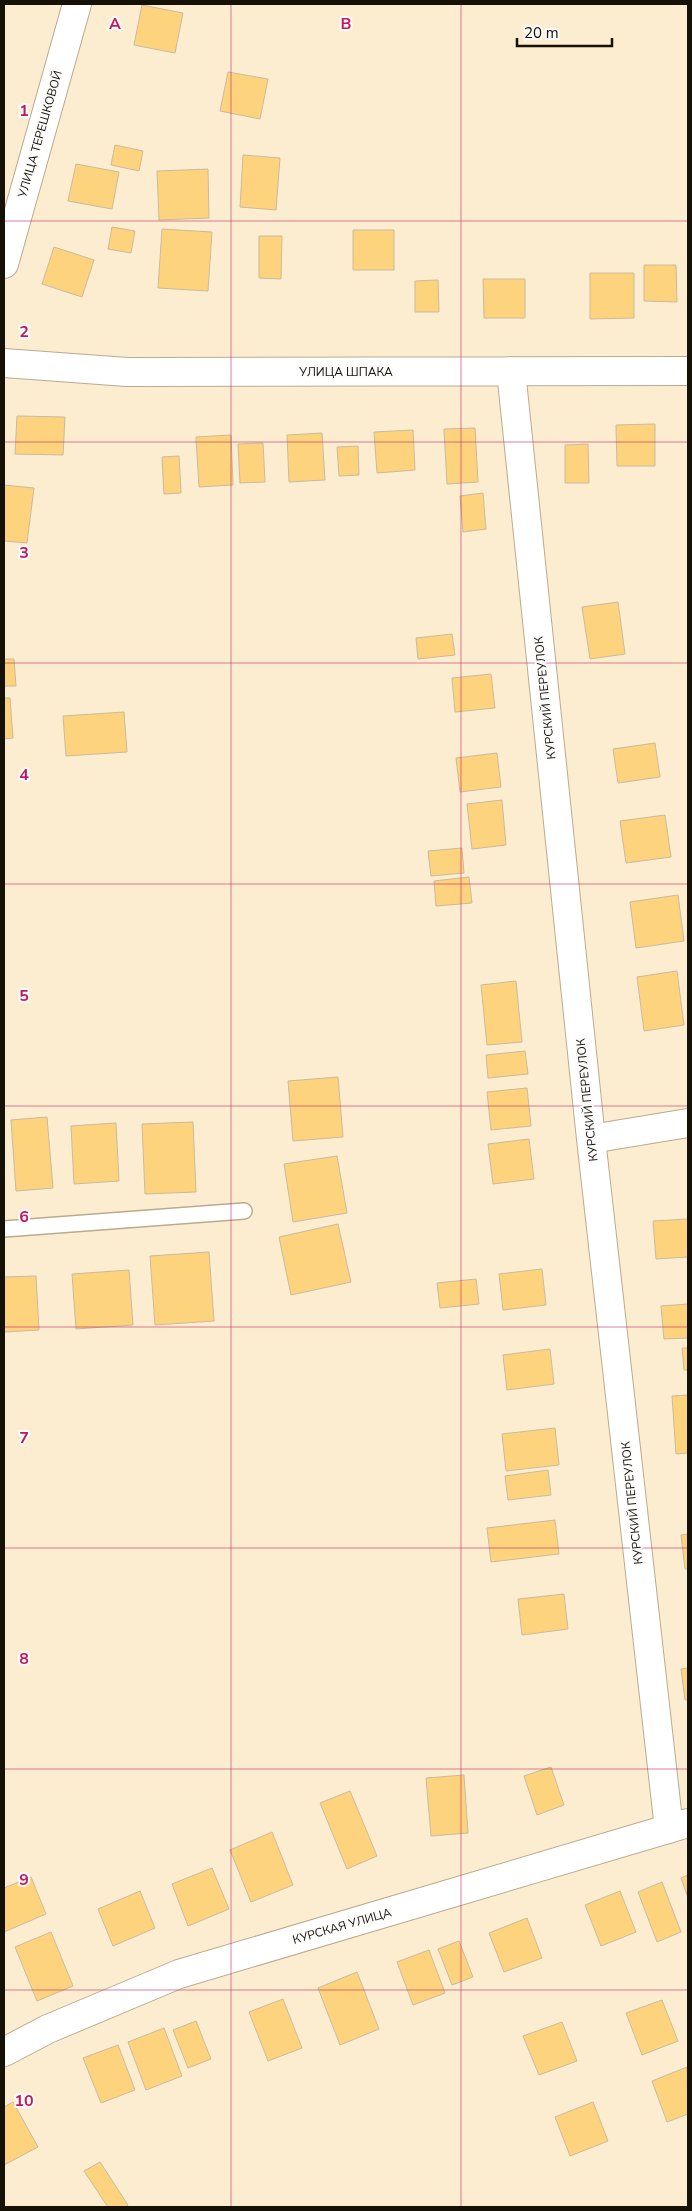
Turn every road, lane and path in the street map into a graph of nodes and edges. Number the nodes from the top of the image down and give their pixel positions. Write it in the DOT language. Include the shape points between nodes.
graph roads {
  1 [pos="77,4"];
  2 [pos="4,264"];
  3 [pos="4,363"];
  4 [pos="511,371"];
  5 [pos="688,371"];
  6 [pos="688,1123"];
  7 [pos="591,1139"];
  8 [pos="244,1211"];
  9 [pos="4,1228"];
  10 [pos="679,1826"];
  11 [pos="4,2052"];
  1 -- 2 [label="street, УЛИЦА ТЕРЕШКОВОЙ"];
  3 -- 4 [label="street, УЛИЦА ШПАКА" via="127,372"];
  4 -- 5 [label="street, УЛИЦА ШПАКА"];
  4 -- 7 [label="street, КУРСКИЙ ПЕРЕУЛОК"];
  6 -- 7 [label="street"];
  7 -- 10 [label="street, КУРСКИЙ ПЕРЕУЛОК"];
  8 -- 9 [label="lane"];
  10 -- 11 [label="street, КУРСКАЯ УЛИЦА" via="180,1974 48,2029"];
}
